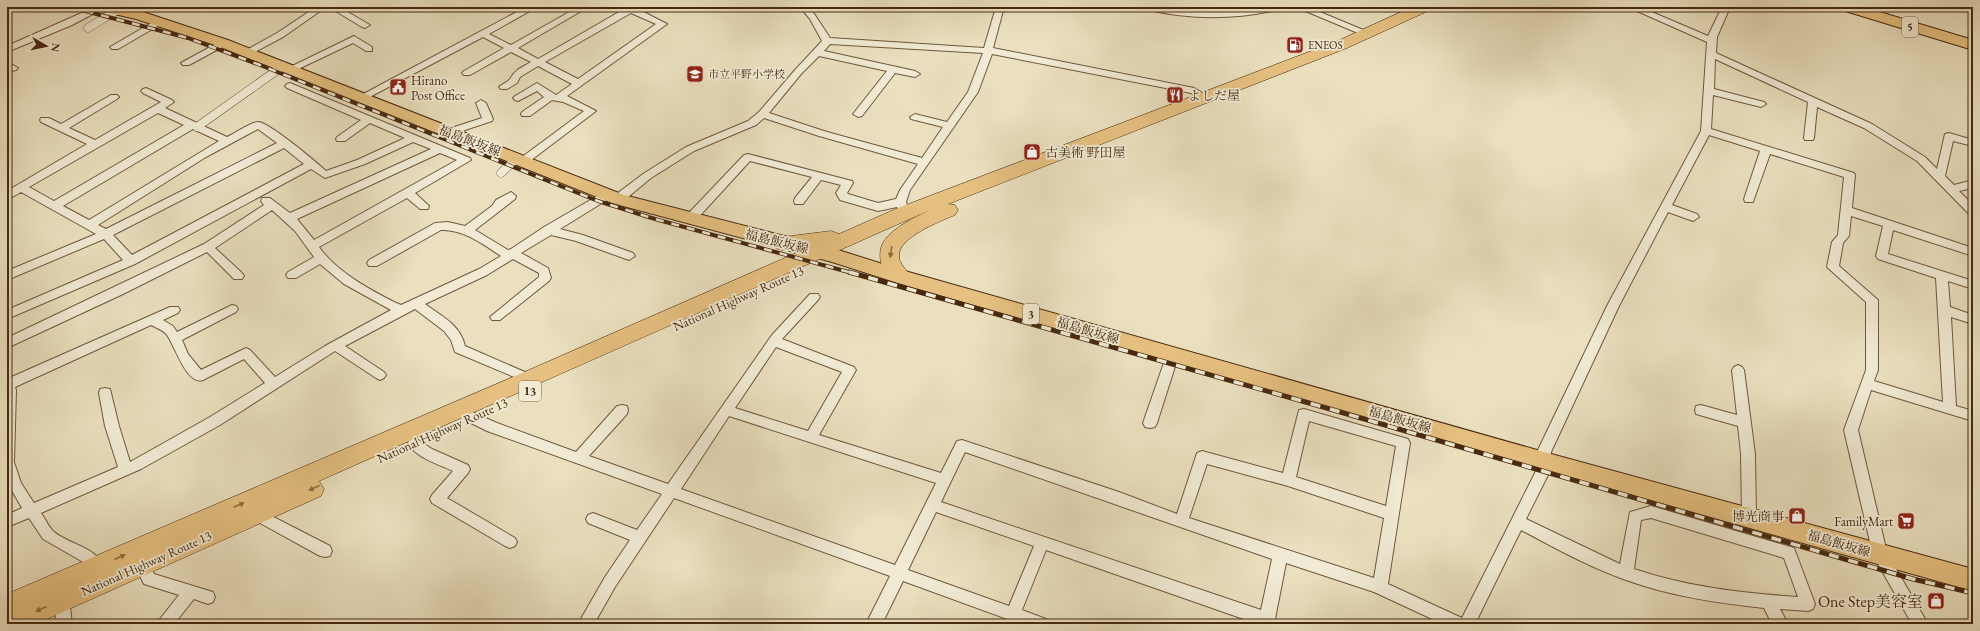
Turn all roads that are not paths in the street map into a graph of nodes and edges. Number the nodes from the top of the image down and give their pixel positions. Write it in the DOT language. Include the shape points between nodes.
graph roads {
  1 [pos="322,7"];
  2 [pos="333,7"];
  3 [pos="512,7"];
  4 [pos="533,7"];
  5 [pos="584,7"];
  6 [pos="804,7"];
  7 [pos="1000,7"];
  8 [pos="1148,7"];
  9 [pos="1278,7"];
  10 [pos="1300,7"];
  11 [pos="1425,7"];
  12 [pos="1632,7"];
  13 [pos="1726,7"];
  14 [pos="1847,7"];
  15 [pos="106,8"];
  16 [pos="629,8"];
  17 [pos="1402,11"];
  18 [pos="523,13"];
  19 [pos="160,21"];
  20 [pos="365,25"];
  21 [pos="88,28"];
  22 [pos="483,34"];
  23 [pos="1368,34"];
  24 [pos="28,35"];
  25 [pos="827,41"];
  26 [pos="1712,41"];
  27 [pos="223,42"];
  28 [pos="7,44"];
  29 [pos="1973,46"];
  30 [pos="115,48"];
  31 [pos="511,48"];
  32 [pos="7,49"];
  33 [pos="369,49"];
  34 [pos="989,50"];
  35 [pos="248,52"];
  36 [pos="818,53"];
  37 [pos="1711,54"];
  38 [pos="539,62"];
  39 [pos="186,63"];
  40 [pos="892,70"];
  41 [pos="467,73"];
  42 [pos="287,74"];
  43 [pos="915,74"];
  44 [pos="578,83"];
  45 [pos="504,87"];
  46 [pos="146,91"];
  47 [pos="1708,91"];
  48 [pos="114,97"];
  49 [pos="1204,97"];
  50 [pos="362,98"];
  51 [pos="518,98"];
  52 [pos="554,98"];
  53 [pos="1814,102"];
  54 [pos="481,103"];
  55 [pos="1761,104"];
  56 [pos="158,109"];
  57 [pos="526,114"];
  58 [pos="763,114"];
  59 [pos="858,114"];
  60 [pos="915,117"];
  61 [pos="369,119"];
  62 [pos="44,120"];
  63 [pos="195,126"];
  64 [pos="950,126"];
  65 [pos="61,128"];
  66 [pos="1706,131"];
  67 [pos="449,132"];
  68 [pos="413,138"];
  69 [pos="1809,138"];
  70 [pos="341,139"];
  71 [pos="227,141"];
  72 [pos="285,143"];
  73 [pos="1973,143"];
  74 [pos="95,144"];
  75 [pos="440,149"];
  76 [pos="1766,149"];
  77 [pos="1052,158"];
  78 [pos="520,160"];
  79 [pos="924,162"];
  80 [pos="312,164"];
  81 [pos="501,173"];
  82 [pos="819,175"];
  83 [pos="1939,177"];
  84 [pos="1970,186"];
  85 [pos="22,188"];
  86 [pos="991,188"];
  87 [pos="1952,190"];
  88 [pos="408,193"];
  89 [pos="257,194"];
  90 [pos="7,196"];
  91 [pos="511,196"];
  92 [pos="612,197"];
  93 [pos="1749,199"];
  94 [pos="799,201"];
  95 [pos="272,205"];
  96 [pos="54,206"];
  97 [pos="424,206"];
  98 [pos="1665,207"];
  99 [pos="903,208"];
  100 [pos="1846,210"];
  101 [pos="1973,211"];
  102 [pos="1693,217"];
  103 [pos="289,218"];
  104 [pos="690,219"];
  105 [pos="89,224"];
  106 [pos="1889,224"];
  107 [pos="548,230"];
  108 [pos="465,231"];
  109 [pos="860,233"];
  110 [pos="106,234"];
  111 [pos="782,244"];
  112 [pos="208,246"];
  113 [pos="312,246"];
  114 [pos="1973,252"];
  115 [pos="510,254"];
  116 [pos="826,254"];
  117 [pos="629,256"];
  118 [pos="321,258"];
  119 [pos="130,261"];
  120 [pos="373,263"];
  121 [pos="292,275"];
  122 [pos="1942,275"];
  123 [pos="7,276"];
  124 [pos="238,276"];
  125 [pos="901,277"];
  126 [pos="1973,286"];
  127 [pos="814,297"];
  128 [pos="416,303"];
  129 [pos="232,309"];
  130 [pos="174,310"];
  131 [pos="401,310"];
  132 [pos="1944,310"];
  133 [pos="7,315"];
  134 [pos="496,317"];
  135 [pos="151,320"];
  136 [pos="1973,320"];
  137 [pos="176,338"];
  138 [pos="774,341"];
  139 [pos="7,343"];
  140 [pos="336,346"];
  141 [pos="1172,354"];
  142 [pos="1738,370"];
  143 [pos="380,375"];
  144 [pos="530,379"];
  145 [pos="273,383"];
  146 [pos="1868,384"];
  147 [pos="7,386"];
  148 [pos="105,393"];
  149 [pos="1950,409"];
  150 [pos="622,410"];
  151 [pos="726,410"];
  152 [pos="1701,410"];
  153 [pos="472,417"];
  154 [pos="1972,418"];
  155 [pos="1743,422"];
  156 [pos="1150,423"];
  157 [pos="8,428"];
  158 [pos="811,437"];
  159 [pos="415,443"];
  160 [pos="579,458"];
  161 [pos="1544,461"];
  162 [pos="126,470"];
  163 [pos="944,480"];
  164 [pos="1288,480"];
  165 [pos="672,492"];
  166 [pos="932,506"];
  167 [pos="31,511"];
  168 [pos="256,514"];
  169 [pos="1391,514"];
  170 [pos="1749,518"];
  171 [pos="593,519"];
  172 [pos="7,521"];
  173 [pos="1181,522"];
  174 [pos="1518,522"];
  175 [pos="640,537"];
  176 [pos="510,542"];
  177 [pos="1042,543"];
  178 [pos="325,551"];
  179 [pos="1280,555"];
  180 [pos="1880,555"];
  181 [pos="141,565"];
  182 [pos="1626,572"];
  183 [pos="898,573"];
  184 [pos="99,574"];
  185 [pos="1973,580"];
  186 [pos="1380,587"];
  187 [pos="191,592"];
  188 [pos="208,597"];
  189 [pos="62,600"];
  190 [pos="1768,602"];
  191 [pos="7,606"];
  192 [pos="1013,614"];
  193 [pos="1266,621"];
  194 [pos="7,624"];
  195 [pos="64,624"];
  196 [pos="164,624"];
  197 [pos="586,624"];
  198 [pos="874,624"];
  199 [pos="1041,624"];
  200 [pos="1459,624"];
  201 [pos="1467,624"];
  202 [pos="1780,624"];
  203 [pos="1920,624"];
  1 -- 35 [label="street" via="280,35"];
  2 -- 20 [label="street"];
  3 -- 18 [label="street"];
  4 -- 18 [label="street"];
  5 -- 31 [label="street"];
  6 -- 25 [label="street" via="811,13"];
  7 -- 34 [label="street"];
  8 -- 9 [label="street" via="1187,14 1217,15 1243,14"];
  10 -- 23 [label="street"];
  11 -- 17 [label="highway, National Highway Route 13 / 13"];
  12 -- 26 [label="street"];
  13 -- 26 [label="street"];
  14 -- 29 [label="main road, 5"];
  15 -- 19 [label="main road, 福島飯坂線 / 3"];
  15 -- 21 [label="street"];
  15 -- 32 [label="street"];
  16 -- 38 [label="street"];
  16 -- 44 [label="street" via="662,24"];
  17 -- 23 [label="highway, National Highway Route 13 / 13"];
  18 -- 22 [label="street"];
  19 -- 27 [label="main road, 福島飯坂線 / 3"];
  19 -- 30 [label="street"];
  22 -- 31 [label="street"];
  22 -- 50 [label="street"];
  23 -- 49 [label="highway, National Highway Route 13 / 13"];
  24 -- 28 [label="street"];
  25 -- 34 [label="street"];
  25 -- 36 [label="street"];
  26 -- 37 [label="street"];
  27 -- 35 [label="main road, 福島飯坂線 / 3"];
  27 -- 39 [label="street"];
  31 -- 38 [label="street"];
  31 -- 41 [label="street"];
  33 -- 42 [label="street" via="354,39"];
  34 -- 49 [label="street" via="1194,91"];
  34 -- 64 [label="street" via="973,92"];
  35 -- 42 [label="main road, 福島飯坂線 / 3"];
  36 -- 40 [label="street"];
  36 -- 58 [label="street"];
  37 -- 47 [label="street"];
  37 -- 53 [label="street"];
  38 -- 44 [label="street"];
  38 -- 45 [label="street" via="516,75 514,81"];
  40 -- 43 [label="street"];
  40 -- 59 [label="street"];
  42 -- 50 [label="main road, 福島飯坂線 / 3"];
  42 -- 61 [label="street"];
  42 -- 63 [label="street"];
  44 -- 52 [label="street"];
  46 -- 56 [label="street" via="169,102"];
  47 -- 55 [label="street"];
  47 -- 66 [label="street"];
  48 -- 65 [label="street"];
  49 -- 77 [label="highway, National Highway Route 13 / 13"];
  50 -- 67 [label="main road, 福島飯坂線 / 3"];
  51 -- 52 [label="street" via="537,86"];
  52 -- 57 [label="street"];
  52 -- 78 [label="street" via="581,105 591,111"];
  53 -- 69 [label="street"];
  53 -- 83 [label="street" via="1868,126 1921,159"];
  54 -- 67 [label="street" via="488,118"];
  56 -- 63 [label="street"];
  56 -- 74 [label="street"];
  58 -- 79 [label="street" via="823,134"];
  58 -- 92 [label="street" via="752,123 690,149"];
  60 -- 64 [label="street"];
  61 -- 68 [label="street"];
  61 -- 70 [label="street"];
  62 -- 65 [label="street"];
  63 -- 71 [label="street"];
  63 -- 96 [label="street"];
  64 -- 79 [label="street"];
  65 -- 74 [label="street"];
  66 -- 76 [label="street"];
  66 -- 98 [label="street"];
  67 -- 78 [label="main road, 福島飯坂線 / 3"];
  68 -- 75 [label="street"];
  68 -- 80 [label="street" via="325,175"];
  71 -- 72 [label="street" via="258,125"];
  71 -- 105 [label="street"];
  72 -- 80 [label="street"];
  72 -- 110 [label="street"];
  73 -- 83 [label="street" via="1949,136"];
  74 -- 85 [label="street"];
  75 -- 88 [label="street" via="466,160"];
  75 -- 103 [label="street"];
  76 -- 93 [label="street"];
  76 -- 100 [label="street" via="1850,175"];
  77 -- 86 [label="highway, National Highway Route 13 / 13"];
  77 -- 99 [label="highway, National Highway Route 13 / 13"];
  78 -- 81 [label="street"];
  78 -- 92 [label="main road, 福島飯坂線 / 3"];
  79 -- 99 [label="street" via="905,190"];
  80 -- 89 [label="street"];
  82 -- 94 [label="street"];
  82 -- 99 [label="street" via="848,183 841,193 844,197 878,207"];
  82 -- 104 [label="street" via="748,158"];
  83 -- 87 [label="street"];
  84 -- 87 [label="street"];
  85 -- 90 [label="street"];
  85 -- 96 [label="street"];
  86 -- 116 [label="highway, National Highway Route 13 / 13"];
  86 -- 125 [label="highway, one-way" via="896,238 892,245 890,260"];
  87 -- 101 [label="street"];
  88 -- 97 [label="street"];
  88 -- 113 [label="street"];
  89 -- 95 [label="street"];
  89 -- 119 [label="street"];
  91 -- 108 [label="street"];
  92 -- 104 [label="main road, 福島飯坂線 / 3"];
  92 -- 107 [label="street"];
  95 -- 103 [label="street"];
  95 -- 112 [label="street"];
  96 -- 105 [label="street"];
  98 -- 102 [label="street"];
  98 -- 161 [label="street" via="1613,306 1544,452"];
  99 -- 109 [label="highway, National Highway Route 13 / 13"];
  100 -- 106 [label="street"];
  100 -- 146 [label="street" via="1843,236 1838,242 1833,267 1872,300 1872,370"];
  103 -- 113 [label="street"];
  104 -- 111 [label="main road, 福島飯坂線 / 3"];
  105 -- 110 [label="street"];
  106 -- 114 [label="street"];
  106 -- 122 [label="street" via="1882,256"];
  107 -- 115 [label="street"];
  107 -- 117 [label="street"];
  108 -- 115 [label="street"];
  108 -- 120 [label="street" via="447,224 439,226"];
  109 -- 111 [label="highway"];
  109 -- 116 [label="highway, National Highway Route 13 / 13"];
  110 -- 119 [label="street"];
  110 -- 123 [label="street"];
  111 -- 116 [label="main road, 福島飯坂線 / 3"];
  112 -- 124 [label="street"];
  112 -- 139 [label="street"];
  113 -- 118 [label="street"];
  115 -- 128 [label="street" via="483,272"];
  115 -- 134 [label="street" via="544,271 545,278"];
  116 -- 125 [label="main road, 福島飯坂線 / 3"];
  116 -- 144 [label="highway, National Highway Route 13 / 13"];
  116 -- 153 [label="highway, National Highway Route 13 / 13" via="815,263"];
  118 -- 121 [label="street"];
  118 -- 131 [label="street" via="366,294"];
  119 -- 133 [label="street"];
  122 -- 126 [label="street"];
  122 -- 132 [label="street"];
  125 -- 141 [label="main road, 福島飯坂線 / 3"];
  127 -- 138 [label="street"];
  128 -- 131 [label="street"];
  128 -- 144 [label="street" via="449,326 459,349"];
  129 -- 137 [label="street"];
  130 -- 135 [label="street"];
  131 -- 140 [label="street"];
  132 -- 136 [label="street"];
  132 -- 149 [label="street"];
  135 -- 137 [label="street" via="167,326"];
  135 -- 147 [label="street"];
  137 -- 145 [label="street" via="182,354 199,376 246,353"];
  138 -- 151 [label="street"];
  138 -- 158 [label="street" via="850,370"];
  140 -- 143 [label="street"];
  140 -- 145 [label="street"];
  141 -- 156 [label="street"];
  141 -- 161 [label="main road, 福島飯坂線 / 3"];
  142 -- 155 [label="street"];
  184 -- 144 [label="highway, National Highway Route 13 / 13, one-way"];
  145 -- 162 [label="street" via="214,421"];
  146 -- 149 [label="street"];
  146 -- 180 [label="street" via="1851,430"];
  147 -- 157 [label="street" via="10,390"];
  148 -- 162 [label="street"];
  149 -- 154 [label="street"];
  150 -- 160 [label="street"];
  151 -- 158 [label="street"];
  151 -- 165 [label="street"];
  152 -- 155 [label="street"];
  153 -- 159 [label="highway, National Highway Route 13 / 13"];
  153 -- 160 [label="street" via="492,427"];
  155 -- 170 [label="street" via="1748,454"];
  157 -- 167 [label="street" via="7,462 15,485"];
  158 -- 163 [label="street"];
  159 -- 168 [label="highway, National Highway Route 13 / 13, one-way"];
  159 -- 176 [label="street" via="427,453 463,469 437,499"];
  160 -- 165 [label="street"];
  161 -- 170 [label="main road, 福島飯坂線 / 3"];
  161 -- 174 [label="street" via="1542,472"];
  162 -- 167 [label="street"];
  163 -- 166 [label="street"];
  163 -- 173 [label="street" via="962,446 1119,498"];
  164 -- 169 [label="street"];
  164 -- 169 [label="street" via="1304,414 1403,443"];
  164 -- 173 [label="street" via="1202,457"];
  165 -- 175 [label="street"];
  165 -- 183 [label="street"];
  166 -- 177 [label="street"];
  166 -- 183 [label="street"];
  167 -- 172 [label="street"];
  167 -- 184 [label="street" via="48,535 90,558"];
  168 -- 178 [label="street"];
  168 -- 181 [label="highway, National Highway Route 13 / 13"];
  169 -- 186 [label="street"];
  170 -- 180 [label="main road, 福島飯坂線 / 3"];
  171 -- 175 [label="street"];
  173 -- 179 [label="street"];
  174 -- 182 [label="street"];
  174 -- 201 [label="street"];
  175 -- 197 [label="street"];
  177 -- 192 [label="street"];
  177 -- 193 [label="street"];
  179 -- 186 [label="street"];
  179 -- 193 [label="street"];
  180 -- 185 [label="main road, 福島飯坂線 / 3"];
  180 -- 203 [label="street"];
  181 -- 184 [label="highway, National Highway Route 13 / 13"];
  181 -- 187 [label="street" via="149,579"];
  182 -- 190 [label="street" via="1642,579 1724,597"];
  182 -- 190 [label="street" via="1635,516 1651,512 1789,553 1808,604"];
  183 -- 192 [label="street"];
  183 -- 198 [label="street"];
  184 -- 189 [label="highway, National Highway Route 13 / 13"];
  184 -- 191 [label="highway, National Highway Route 13 / 13"];
  186 -- 200 [label="street"];
  187 -- 188 [label="street"];
  187 -- 196 [label="street"];
  189 -- 194 [label="highway, National Highway Route 13 / 13, one-way"];
  189 -- 195 [label="street"];
  190 -- 202 [label="street"];
  192 -- 199 [label="street"];
}
